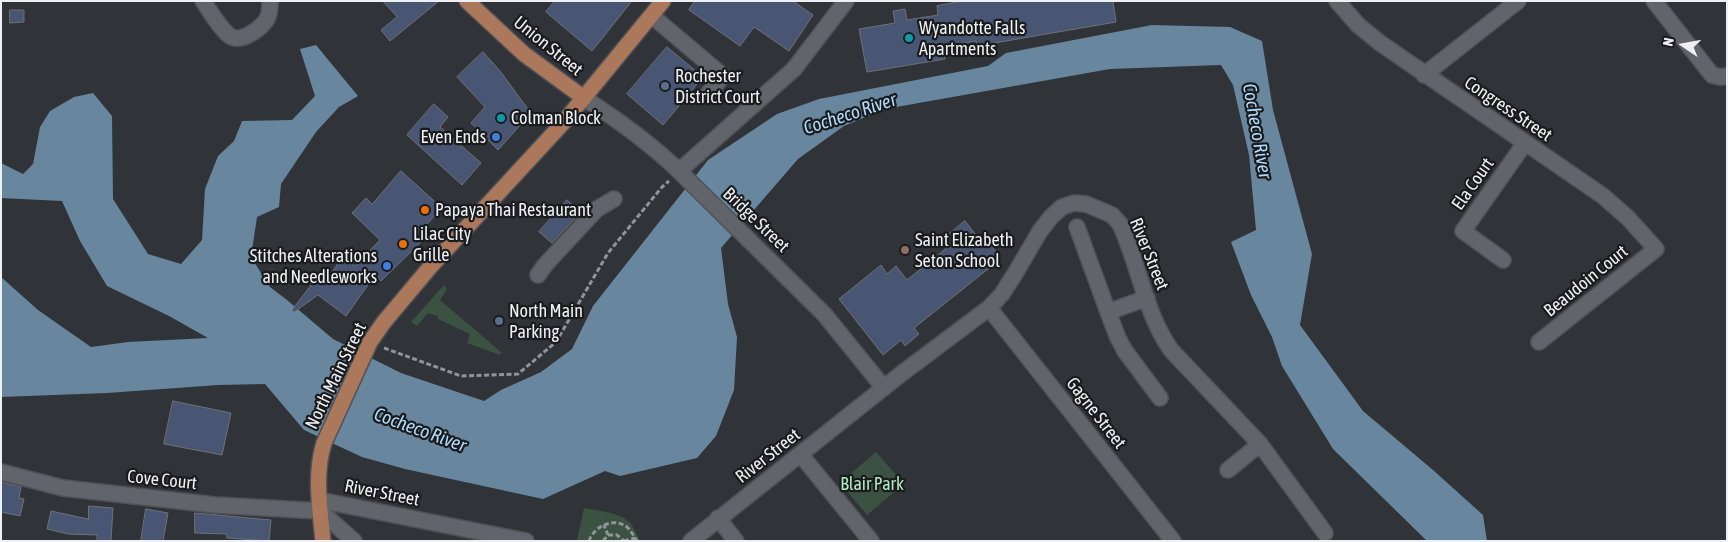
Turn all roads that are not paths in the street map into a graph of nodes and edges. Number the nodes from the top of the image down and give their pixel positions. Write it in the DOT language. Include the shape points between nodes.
graph roads {
  1 [pos="203,1"];
  2 [pos="467,1"];
  3 [pos="663,1"];
  4 [pos="846,1"];
  5 [pos="1337,1"];
  6 [pos="1518,1"];
  7 [pos="1654,1"];
  8 [pos="270,2"];
  9 [pos="652,16"];
  10 [pos="1424,75"];
  11 [pos="1727,76"];
  12 [pos="707,95"];
  13 [pos="584,98"];
  14 [pos="1525,143"];
  15 [pos="677,176"];
  16 [pos="614,199"];
  17 [pos="1077,227"];
  18 [pos="1656,249"];
  19 [pos="1503,260"];
  20 [pos="538,276"];
  21 [pos="1147,298"];
  22 [pos="989,308"];
  23 [pos="1108,312"];
  24 [pos="1539,342"];
  25 [pos="884,388"];
  26 [pos="1160,398"];
  27 [pos="1260,444"];
  28 [pos="801,455"];
  29 [pos="1228,470"];
  30 [pos="1,472"];
  31 [pos="319,506"];
  32 [pos="718,518"];
  33 [pos="1325,532"];
  34 [pos="323,541"];
  35 [pos="354,541"];
  36 [pos="526,541"];
  37 [pos="691,541"];
  38 [pos="736,541"];
  39 [pos="871,541"];
  40 [pos="1173,541"];
  1 -- 8 [label="street" via="223,29 236,38 244,38 265,22"];
  2 -- 13 [label="main road, Union Street" via="524,54"];
  3 -- 9 [label="main road, North Main Street"];
  4 -- 15 [label="street" via="794,69"];
  5 -- 10 [label="street, Congress Street" via="1358,25"];
  6 -- 10 [label="street"];
  7 -- 11 [label="street" via="1712,75"];
  9 -- 12 [label="street" via="723,76"];
  9 -- 13 [label="main road, North Main Street"];
  10 -- 14 [label="street, Congress Street"];
  13 -- 15 [label="street, Bridge Street" via="656,149"];
  13 -- 31 [label="main road, North Main Street" via="384,322 377,345 324,443 318,473"];
  14 -- 18 [label="street, Congress Street" via="1604,196"];
  14 -- 19 [label="street, Ela Court" via="1463,232"];
  15 -- 25 [label="street, Bridge Street" via="751,242 824,314"];
  16 -- 20 [label="street" via="597,209"];
  17 -- 23 [label="street"];
  18 -- 24 [label="street, Beaudoin Court"];
  21 -- 22 [label="street, River Street" via="1120,224 1099,208 1074,203 1062,207 1051,217 1002,294"];
  21 -- 23 [label="street"];
  21 -- 27 [label="street, River Street" via="1158,328 1171,350"];
  22 -- 25 [label="street, River Street"];
  22 -- 40 [label="street, Gagne Street"];
  23 -- 26 [label="street" via="1125,351"];
  25 -- 28 [label="street, River Street"];
  27 -- 29 [label="street"];
  27 -- 33 [label="street, River Street"];
  28 -- 32 [label="street, River Street"];
  28 -- 39 [label="street"];
  30 -- 31 [label="street, Cove Court" via="63,488 215,505"];
  31 -- 34 [label="main road, North Main Street"];
  31 -- 35 [label="street"];
  31 -- 36 [label="street, River Street"];
  32 -- 37 [label="street, River Street"];
  32 -- 38 [label="street"];
}
